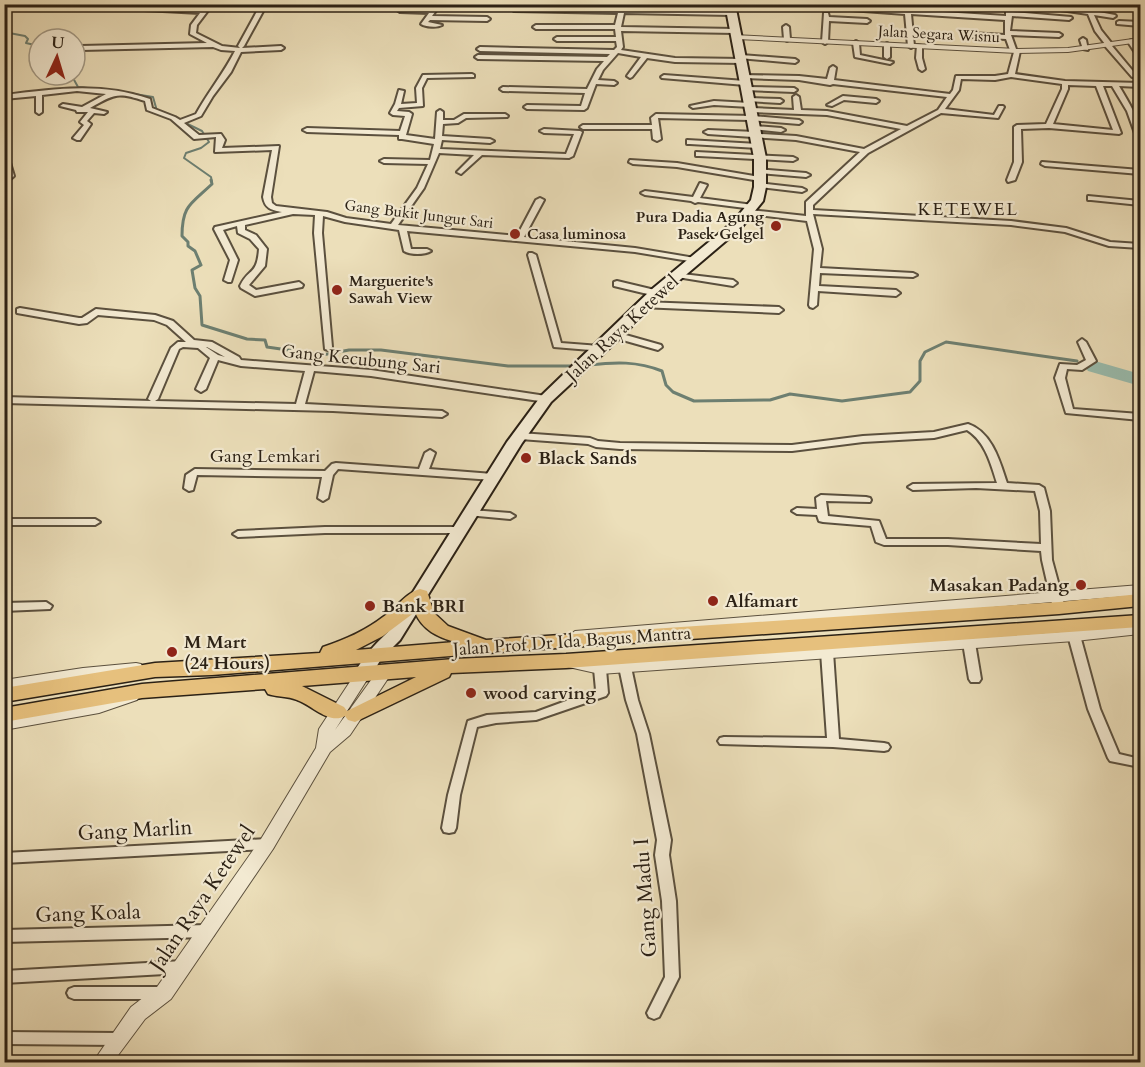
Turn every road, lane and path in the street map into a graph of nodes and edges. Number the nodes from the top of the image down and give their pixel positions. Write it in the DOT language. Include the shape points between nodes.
graph roads {
  1 [pos="210,4"];
  2 [pos="264,4"];
  3 [pos="770,4"];
  4 [pos="981,4"];
  5 [pos="1022,4"];
  6 [pos="826,6"];
  7 [pos="862,7"];
  8 [pos="144,8"];
  9 [pos="436,8"];
  10 [pos="621,8"];
  11 [pos="907,8"];
  12 [pos="514,9"];
  13 [pos="400,10"];
  14 [pos="726,10"];
  15 [pos="205,11"];
  16 [pos="1009,11"];
  17 [pos="654,12"];
  18 [pos="679,13"];
  19 [pos="1091,14"];
  20 [pos="1113,16"];
  21 [pos="1069,18"];
  22 [pos="486,19"];
  23 [pos="826,19"];
  24 [pos="427,21"];
  25 [pos="867,21"];
  26 [pos="1119,23"];
  27 [pos="652,24"];
  28 [pos="678,24"];
  29 [pos="1140,24"];
  30 [pos="448,25"];
  31 [pos="536,27"];
  32 [pos="786,27"];
  33 [pos="618,28"];
  34 [pos="736,34"];
  35 [pos="969,34"];
  36 [pos="1008,35"];
  37 [pos="1059,35"];
  38 [pos="557,39"];
  39 [pos="619,39"];
  40 [pos="786,39"];
  41 [pos="1140,40"];
  42 [pos="825,42"];
  43 [pos="1131,42"];
  44 [pos="856,43"];
  45 [pos="212,45"];
  46 [pos="887,45"];
  47 [pos="1108,45"];
  48 [pos="915,46"];
  49 [pos="87,48"];
  50 [pos="240,48"];
  51 [pos="281,48"];
  52 [pos="480,49"];
  53 [pos="1015,50"];
  54 [pos="616,52"];
  55 [pos="645,56"];
  56 [pos="1140,56"];
  57 [pos="478,57"];
  58 [pos="607,59"];
  59 [pos="741,59"];
  60 [pos="795,61"];
  61 [pos="1127,67"];
  62 [pos="834,68"];
  63 [pos="1140,68"];
  64 [pos="922,69"];
  65 [pos="1012,73"];
  66 [pos="472,76"];
  67 [pos="630,76"];
  68 [pos="1134,76"];
  69 [pos="664,77"];
  70 [pos="594,82"];
  71 [pos="1118,82"];
  72 [pos="614,83"];
  73 [pos="830,83"];
  74 [pos="1065,83"];
  75 [pos="1099,84"];
  76 [pos="1140,85"];
  77 [pos="503,89"];
  78 [pos="401,91"];
  79 [pos="589,91"];
  80 [pos="112,92"];
  81 [pos="39,94"];
  82 [pos="829,96"];
  83 [pos="952,96"];
  84 [pos="4,98"];
  85 [pos="780,101"];
  86 [pos="876,101"];
  87 [pos="830,105"];
  88 [pos="63,106"];
  89 [pos="397,106"];
  90 [pos="693,106"];
  91 [pos="527,107"];
  92 [pos="1001,107"];
  93 [pos="79,111"];
  94 [pos="92,111"];
  95 [pos="940,111"];
  96 [pos="39,112"];
  97 [pos="104,112"];
  98 [pos="440,112"];
  99 [pos="798,112"];
  100 [pos="827,113"];
  101 [pos="505,116"];
  102 [pos="182,122"];
  103 [pos="441,122"];
  104 [pos="799,122"];
  105 [pos="1049,126"];
  106 [pos="583,127"];
  107 [pos="656,127"];
  108 [pos="754,127"];
  109 [pos="908,128"];
  110 [pos="307,130"];
  111 [pos="781,130"];
  112 [pos="544,131"];
  113 [pos="708,132"];
  114 [pos="404,133"];
  115 [pos="1140,136"];
  116 [pos="77,138"];
  117 [pos="657,139"];
  118 [pos="439,140"];
  119 [pos="490,141"];
  120 [pos="690,142"];
  121 [pos="436,151"];
  122 [pos="865,151"];
  123 [pos="480,153"];
  124 [pos="699,154"];
  125 [pos="4,156"];
  126 [pos="793,159"];
  127 [pos="384,161"];
  128 [pos="431,162"];
  129 [pos="633,162"];
  130 [pos="1045,164"];
  131 [pos="460,172"];
  132 [pos="1140,172"];
  133 [pos="806,175"];
  134 [pos="1011,180"];
  135 [pos="4,183"];
  136 [pos="703,185"];
  137 [pos="802,190"];
  138 [pos="645,193"];
  139 [pos="1091,198"];
  140 [pos="540,200"];
  141 [pos="695,201"];
  142 [pos="1140,203"];
  143 [pos="751,210"];
  144 [pos="291,212"];
  145 [pos="319,213"];
  146 [pos="810,215"];
  147 [pos="241,223"];
  148 [pos="398,227"];
  149 [pos="519,240"];
  150 [pos="1139,248"];
  151 [pos="427,251"];
  152 [pos="532,255"];
  153 [pos="695,260"];
  154 [pos="818,270"];
  155 [pos="677,275"];
  156 [pos="913,275"];
  157 [pos="228,280"];
  158 [pos="733,283"];
  159 [pos="617,284"];
  160 [pos="299,285"];
  161 [pos="815,288"];
  162 [pos="656,293"];
  163 [pos="897,293"];
  164 [pos="813,304"];
  165 [pos="643,305"];
  166 [pos="779,310"];
  167 [pos="20,311"];
  168 [pos="615,335"];
  169 [pos="1082,342"];
  170 [pos="328,347"];
  171 [pos="658,347"];
  172 [pos="600,350"];
  173 [pos="215,357"];
  174 [pos="241,363"];
  175 [pos="310,370"];
  176 [pos="201,389"];
  177 [pos="153,399"];
  178 [pos="546,399"];
  179 [pos="4,400"];
  180 [pos="300,405"];
  181 [pos="442,414"];
  182 [pos="1140,417"];
  183 [pos="520,436"];
  184 [pos="430,453"];
  185 [pos="423,471"];
  186 [pos="328,474"];
  187 [pos="493,477"];
  188 [pos="1003,486"];
  189 [pos="913,487"];
  190 [pos="189,488"];
  191 [pos="323,498"];
  192 [pos="866,500"];
  193 [pos="797,511"];
  194 [pos="822,512"];
  195 [pos="471,513"];
  196 [pos="510,516"];
  197 [pos="4,522"];
  198 [pos="95,522"];
  199 [pos="462,530"];
  200 [pos="238,534"];
  201 [pos="1047,548"];
  202 [pos="1140,590"];
  203 [pos="418,597"];
  204 [pos="1140,600"];
  205 [pos="1057,603"];
  206 [pos="46,606"];
  207 [pos="4,607"];
  208 [pos="1140,621"];
  209 [pos="1140,629"];
  210 [pos="1073,631"];
  211 [pos="969,643"];
  212 [pos="513,644"];
  213 [pos="827,652"];
  214 [pos="387,655"];
  215 [pos="566,661"];
  216 [pos="454,666"];
  217 [pos="625,667"];
  218 [pos="600,669"];
  219 [pos="155,670"];
  220 [pos="362,675"];
  221 [pos="208,677"];
  222 [pos="975,679"];
  223 [pos="4,685"];
  224 [pos="142,691"];
  225 [pos="4,695"];
  226 [pos="346,713"];
  227 [pos="4,715"];
  228 [pos="4,725"];
  229 [pos="724,741"];
  230 [pos="833,743"];
  231 [pos="884,747"];
  232 [pos="1140,763"];
  233 [pos="449,828"];
  234 [pos="267,844"];
  235 [pos="4,858"];
  236 [pos="208,931"];
  237 [pos="4,936"];
  238 [pos="183,967"];
  239 [pos="4,976"];
  240 [pos="74,993"];
  241 [pos="164,993"];
  242 [pos="654,1012"];
  243 [pos="4,1038"];
  244 [pos="118,1039"];
  245 [pos="102,1062"];
  1 -- 15 [label="street"];
  2 -- 50 [label="street"];
  3 -- 6 [label="street"];
  4 -- 16 [label="street"];
  5 -- 19 [label="street"];
  6 -- 7 [label="street"];
  6 -- 23 [label="street"];
  7 -- 11 [label="street"];
  8 -- 15 [label="street"];
  9 -- 13 [label="street"];
  9 -- 24 [label="street"];
  10 -- 12 [label="street"];
  10 -- 17 [label="street"];
  10 -- 33 [label="street"];
  11 -- 16 [label="street"];
  11 -- 48 [label="street"];
  14 -- 18 [label="street"];
  14 -- 34 [label="main road"];
  15 -- 45 [label="street" via="194,25 193,34"];
  16 -- 21 [label="street"];
  16 -- 36 [label="street"];
  17 -- 18 [label="street"];
  17 -- 27 [label="street"];
  18 -- 28 [label="street"];
  19 -- 20 [label="street"];
  19 -- 47 [label="street"];
  22 -- 24 [label="street"];
  23 -- 25 [label="street"];
  23 -- 42 [label="street"];
  24 -- 30 [label="street"];
  26 -- 29 [label="street"];
  31 -- 33 [label="street"];
  32 -- 40 [label="street"];
  33 -- 34 [label="street"];
  33 -- 39 [label="street"];
  34 -- 40 [label="street, Jalan Segara Wisnu"];
  34 -- 59 [label="main road"];
  35 -- 36 [label="street"];
  36 -- 37 [label="street"];
  36 -- 53 [label="street"];
  38 -- 39 [label="street"];
  39 -- 54 [label="street"];
  40 -- 42 [label="street, Jalan Segara Wisnu"];
  41 -- 43 [label="street, Jalan Segara Wisnu"];
  42 -- 44 [label="street, Jalan Segara Wisnu"];
  43 -- 47 [label="street, Jalan Segara Wisnu"];
  43 -- 56 [label="street"];
  44 -- 46 [label="street, Jalan Segara Wisnu"];
  44 -- 46 [label="street" via="857,56 888,59"];
  45 -- 49 [label="street"];
  45 -- 50 [label="street"];
  46 -- 48 [label="street, Jalan Segara Wisnu"];
  47 -- 53 [label="street, Jalan Segara Wisnu"];
  47 -- 61 [label="street"];
  48 -- 53 [label="street, Jalan Segara Wisnu"];
  48 -- 64 [label="street"];
  50 -- 51 [label="street"];
  50 -- 102 [label="street" via="203,109 196,117"];
  52 -- 54 [label="street"];
  53 -- 65 [label="street"];
  54 -- 55 [label="street"];
  54 -- 58 [label="street"];
  55 -- 59 [label="street" via="675,60"];
  55 -- 67 [label="street"];
  57 -- 58 [label="street"];
  58 -- 70 [label="street"];
  59 -- 60 [label="street"];
  59 -- 108 [label="main road"];
  61 -- 63 [label="street"];
  61 -- 68 [label="street"];
  62 -- 73 [label="street"];
  65 -- 71 [label="street"];
  65 -- 74 [label="street"];
  65 -- 83 [label="street" via="995,78 958,76"];
  66 -- 89 [label="street" via="425,76 419,88 421,105"];
  69 -- 108 [label="street"];
  70 -- 72 [label="street"];
  70 -- 79 [label="street"];
  71 -- 75 [label="street"];
  71 -- 76 [label="street"];
  71 -- 115 [label="street"];
  73 -- 83 [label="street"];
  73 -- 108 [label="street" via="775,76"];
  74 -- 75 [label="street"];
  74 -- 105 [label="street"];
  75 -- 105 [label="street" via="1117,133"];
  77 -- 79 [label="street"];
  78 -- 89 [label="street"];
  79 -- 91 [label="street" via="584,108"];
  80 -- 81 [label="street" via="77,89"];
  80 -- 93 [label="street"];
  80 -- 102 [label="street" via="145,98 149,109"];
  81 -- 84 [label="street"];
  81 -- 96 [label="street"];
  82 -- 87 [label="street"];
  83 -- 95 [label="street"];
  85 -- 108 [label="street"];
  86 -- 87 [label="street" via="843,98"];
  87 -- 100 [label="street"];
  88 -- 93 [label="street"];
  89 -- 114 [label="street" via="393,113 409,114"];
  90 -- 108 [label="street" via="714,103"];
  92 -- 95 [label="street" via="996,117"];
  93 -- 94 [label="street"];
  94 -- 97 [label="street"];
  94 -- 116 [label="street"];
  95 -- 109 [label="street"];
  98 -- 103 [label="street"];
  99 -- 100 [label="street"];
  99 -- 108 [label="street"];
  99 -- 108 [label="street" via="795,93"];
  100 -- 109 [label="street"];
  101 -- 103 [label="street" via="464,116 456,122"];
  102 -- 144 [label="street" via="205,137 221,137 220,150 277,148 268,204"];
  103 -- 118 [label="street"];
  104 -- 108 [label="street"];
  105 -- 134 [label="street" via="1017,127 1018,162"];
  106 -- 107 [label="street"];
  107 -- 108 [label="street" via="656,116"];
  107 -- 117 [label="street"];
  108 -- 111 [label="street"];
  108 -- 113 [label="street"];
  108 -- 120 [label="street"];
  108 -- 122 [label="street"];
  108 -- 124 [label="street"];
  108 -- 126 [label="street"];
  108 -- 129 [label="street" via="677,165"];
  108 -- 133 [label="street"];
  108 -- 137 [label="street"];
  108 -- 143 [label="main road" via="757,201"];
  109 -- 122 [label="street"];
  110 -- 114 [label="street"];
  112 -- 123 [label="street" via="578,132 569,156"];
  114 -- 118 [label="street" via="404,138"];
  118 -- 119 [label="street"];
  118 -- 121 [label="street"];
  121 -- 123 [label="street"];
  121 -- 128 [label="street"];
  122 -- 146 [label="street" via="814,198 809,204"];
  123 -- 131 [label="street"];
  125 -- 135 [label="street" via="10,176"];
  127 -- 128 [label="street"];
  128 -- 148 [label="street" via="421,190"];
  130 -- 132 [label="street"];
  136 -- 141 [label="street"];
  138 -- 141 [label="street"];
  139 -- 142 [label="street"];
  140 -- 149 [label="street"];
  141 -- 143 [label="street"];
  143 -- 146 [label="street"];
  143 -- 153 [label="main road, Jalan Raya Ketewel"];
  144 -- 145 [label="street, Gang Bukit Jungut Sari"];
  144 -- 147 [label="street"];
  145 -- 148 [label="street, Gang Bukit Jungut Sari"];
  145 -- 170 [label="street"];
  146 -- 150 [label="street" via="1011,223 1066,230 1109,244"];
  146 -- 154 [label="street" via="818,249"];
  147 -- 157 [label="street" via="218,230 234,260"];
  147 -- 160 [label="street" via="241,231 263,249 262,268 244,286 255,293"];
  148 -- 149 [label="street, Gang Bukit Jungut Sari"];
  148 -- 151 [label="street" via="408,251"];
  149 -- 153 [label="street, Gang Bukit Jungut Sari" via="635,250"];
  152 -- 172 [label="street" via="557,345"];
  153 -- 155 [label="main road, Jalan Raya Ketewel"];
  154 -- 156 [label="street"];
  154 -- 161 [label="street"];
  155 -- 158 [label="street"];
  155 -- 162 [label="main road, Jalan Raya Ketewel"];
  159 -- 162 [label="street"];
  161 -- 163 [label="street"];
  161 -- 164 [label="street"];
  162 -- 165 [label="main road, Jalan Raya Ketewel"];
  165 -- 166 [label="street"];
  165 -- 168 [label="main road, Jalan Raya Ketewel"];
  167 -- 174 [label="street" via="81,321 96,312 155,318 170,323 192,343 209,344"];
  168 -- 171 [label="street"];
  168 -- 172 [label="main road, Jalan Raya Ketewel"];
  169 -- 182 [label="street" via="1091,361 1079,368 1063,366 1060,378 1069,411"];
  172 -- 178 [label="main road, Jalan Raya Ketewel"];
  173 -- 174 [label="street, Gang Kecubung Sari"];
  173 -- 176 [label="street"];
  173 -- 177 [label="street, Gang Kecubung Sari" via="200,346 177,346"];
  174 -- 175 [label="street, Gang Kecubung Sari"];
  175 -- 178 [label="street, Gang Kecubung Sari" via="371,374"];
  175 -- 180 [label="street"];
  178 -- 183 [label="main road, Jalan Raya Ketewel"];
  179 -- 180 [label="street"];
  180 -- 181 [label="street"];
  183 -- 187 [label="main road, Jalan Raya Ketewel"];
  183 -- 188 [label="street" via="620,446 792,448 934,435 970,427 978,433 996,465"];
  184 -- 185 [label="street"];
  185 -- 186 [label="street, Gang Lemkari" via="336,466"];
  185 -- 187 [label="street, Gang Lemkari"];
  186 -- 190 [label="street, Gang Lemkari" via="195,472"];
  186 -- 191 [label="street"];
  187 -- 195 [label="main road, Jalan Raya Ketewel"];
  188 -- 189 [label="street"];
  188 -- 201 [label="street" via="1041,490"];
  192 -- 194 [label="street" via="823,497"];
  193 -- 194 [label="street"];
  194 -- 201 [label="street" via="826,520 877,524 884,542"];
  195 -- 196 [label="street"];
  195 -- 199 [label="main road, Jalan Raya Ketewel"];
  197 -- 198 [label="street"];
  199 -- 200 [label="street"];
  199 -- 203 [label="main road, Jalan Raya Ketewel"];
  201 -- 205 [label="street"];
  202 -- 205 [label="street"];
  203 -- 212 [label="highway" via="425,615 441,631 467,640"];
  203 -- 214 [label="main road, Jalan Raya Ketewel"];
  203 -- 221 [label="highway" via="379,631 343,648"];
  204 -- 205 [label="highway, Jalan Prof Dr Ida Bagus Mantra"];
  205 -- 212 [label="highway, Jalan Prof Dr Ida Bagus Mantra"];
  206 -- 207 [label="street"];
  208 -- 210 [label="highway, Jalan Prof Dr Ida Bagus Mantra"];
  209 -- 210 [label="street"];
  210 -- 211 [label="street"];
  210 -- 215 [label="highway, Jalan Prof Dr Ida Bagus Mantra"];
  210 -- 232 [label="street" via="1094,709 1115,760"];
  211 -- 213 [label="street"];
  211 -- 222 [label="street"];
  212 -- 214 [label="highway, Jalan Prof Dr Ida Bagus Mantra"];
  213 -- 217 [label="street"];
  213 -- 230 [label="street"];
  214 -- 216 [label="highway, Jalan Prof Dr Ida Bagus Mantra"];
  214 -- 220 [label="highway, Jalan Prof Dr Ida Bagus Mantra"];
  214 -- 221 [label="highway, Jalan Prof Dr Ida Bagus Mantra"];
  214 -- 226 [label="street, Jalan Raya Ketewel"];
  215 -- 216 [label="highway, Jalan Prof Dr Ida Bagus Mantra"];
  215 -- 218 [label="street"];
  216 -- 226 [label="highway"];
  217 -- 218 [label="street"];
  217 -- 242 [label="street, Gang Madu I" via="664,840 672,977"];
  218 -- 233 [label="street" via="602,693 534,716 472,724"];
  219 -- 221 [label="highway, Jalan Prof Dr Ida Bagus Mantra"];
  219 -- 223 [label="street" via="104,670"];
  219 -- 225 [label="highway, Jalan Prof Dr Ida Bagus Mantra"];
  220 -- 221 [label="highway, Jalan Prof Dr Ida Bagus Mantra"];
  220 -- 226 [label="street, Jalan Raya Ketewel"];
  221 -- 224 [label="highway, Jalan Prof Dr Ida Bagus Mantra"];
  221 -- 226 [label="highway" via="294,691"];
  224 -- 227 [label="highway, Jalan Prof Dr Ida Bagus Mantra"];
  224 -- 228 [label="street" via="99,708"];
  226 -- 234 [label="street, Jalan Raya Ketewel" via="344,731 324,748"];
  229 -- 230 [label="street"];
  230 -- 231 [label="street"];
  234 -- 235 [label="street, Gang Marlin"];
  234 -- 236 [label="street, Jalan Raya Ketewel"];
  236 -- 237 [label="street, Gang Koala"];
  236 -- 238 [label="street, Jalan Raya Ketewel"];
  238 -- 239 [label="street"];
  238 -- 241 [label="street, Jalan Raya Ketewel"];
  240 -- 241 [label="street"];
  241 -- 244 [label="street, Jalan Raya Ketewel" via="138,1013"];
  243 -- 244 [label="street"];
  244 -- 245 [label="street, Jalan Raya Ketewel"];
}
